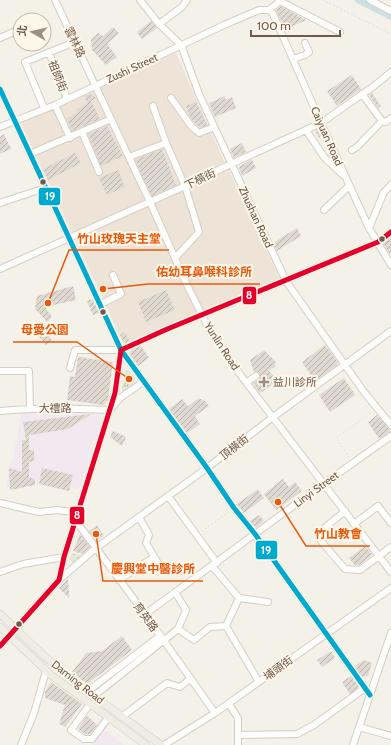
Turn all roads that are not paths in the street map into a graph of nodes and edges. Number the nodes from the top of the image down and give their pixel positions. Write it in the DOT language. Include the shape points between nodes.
graph roads {
  1 [pos="55,0"];
  2 [pos="140,0"];
  3 [pos="187,0"];
  4 [pos="280,0"];
  5 [pos="370,0"];
  6 [pos="267,9"];
  7 [pos="391,11"];
  8 [pos="159,24"];
  9 [pos="340,32"];
  10 [pos="12,33"];
  11 [pos="0,38"];
  12 [pos="75,42"];
  13 [pos="305,43"];
  14 [pos="181,44"];
  15 [pos="52,51"];
  16 [pos="49,52"];
  17 [pos="293,59"];
  18 [pos="391,72"];
  19 [pos="96,85"];
  20 [pos="0,89"];
  21 [pos="362,94"];
  22 [pos="171,98"];
  23 [pos="67,99"];
  24 [pos="55,105"];
  25 [pos="154,106"];
  26 [pos="44,108"];
  27 [pos="391,118"];
  28 [pos="111,119"];
  29 [pos="14,120"];
  30 [pos="382,121"];
  31 [pos="321,123"];
  32 [pos="0,127"];
  33 [pos="214,127"];
  34 [pos="306,130"];
  35 [pos="82,132"];
  36 [pos="70,138"];
  37 [pos="166,142"];
  38 [pos="352,150"];
  39 [pos="30,154"];
  40 [pos="129,157"];
  41 [pos="231,164"];
  42 [pos="99,172"];
  43 [pos="346,178"];
  44 [pos="391,185"];
  45 [pos="185,186"];
  46 [pos="349,186"];
  47 [pos="45,188"];
  48 [pos="150,202"];
  49 [pos="0,203"];
  50 [pos="324,210"];
  51 [pos="369,228"];
  52 [pos="391,232"];
  53 [pos="69,238"];
  54 [pos="378,242"];
  55 [pos="175,258"];
  56 [pos="391,265"];
  57 [pos="0,269"];
  58 [pos="113,275"];
  59 [pos="286,281"];
  60 [pos="101,304"];
  61 [pos="202,315"];
  62 [pos="391,332"];
  63 [pos="121,350"];
  64 [pos="345,365"];
  65 [pos="70,368"];
  66 [pos="0,371"];
  67 [pos="256,376"];
  68 [pos="144,382"];
  69 [pos="247,382"];
  70 [pos="30,408"];
  71 [pos="110,410"];
  72 [pos="0,411"];
  73 [pos="273,417"];
  74 [pos="391,425"];
  75 [pos="391,436"];
  76 [pos="207,468"];
  77 [pos="324,483"];
  78 [pos="168,496"];
  79 [pos="0,503"];
  80 [pos="345,511"];
  81 [pos="78,513"];
  82 [pos="139,517"];
  83 [pos="76,521"];
  84 [pos="391,523"];
  85 [pos="354,524"];
  86 [pos="255,534"];
  87 [pos="391,547"];
  88 [pos="96,548"];
  89 [pos="379,556"];
  90 [pos="154,557"];
  91 [pos="64,558"];
  92 [pos="215,564"];
  93 [pos="161,568"];
  94 [pos="0,572"];
  95 [pos="391,572"];
  96 [pos="59,580"];
  97 [pos="120,580"];
  98 [pos="391,588"];
  99 [pos="175,592"];
  100 [pos="239,598"];
  101 [pos="268,602"];
  102 [pos="0,614"];
  103 [pos="145,614"];
  104 [pos="226,626"];
  105 [pos="0,627"];
  106 [pos="17,628"];
  107 [pos="178,629"];
  108 [pos="326,634"];
  109 [pos="391,634"];
  110 [pos="10,636"];
  111 [pos="162,638"];
  112 [pos="0,646"];
  113 [pos="46,672"];
  114 [pos="190,679"];
  115 [pos="258,682"];
  116 [pos="365,688"];
  117 [pos="91,694"];
  118 [pos="370,695"];
  119 [pos="90,704"];
  120 [pos="228,704"];
  121 [pos="215,713"];
  122 [pos="122,716"];
  123 [pos="108,718"];
  124 [pos="359,727"];
  125 [pos="238,735"];
  126 [pos="391,736"];
  127 [pos="21,745"];
  128 [pos="146,745"];
  129 [pos="161,745"];
  130 [pos="164,745"];
  131 [pos="238,745"];
  132 [pos="353,745"];
  1 -- 12 [label="street, 雲林路"];
  2 -- 8 [label="street, Zhushan Road"];
  3 -- 8 [label="street" via="182,7"];
  4 -- 6 [label="street, Zushi Street"];
  4 -- 9 [label="street"];
  5 -- 7 [label="street"];
  6 -- 14 [label="street, Zushi Street" via="259,10"];
  6 -- 17 [label="street, Caiyuan Road" via="273,14"];
  8 -- 14 [label="street, Zhushan Road"];
  10 -- 11 [label="street"];
  12 -- 15 [label="street"];
  12 -- 19 [label="street, 雲林路"];
  13 -- 17 [label="street" via="309,52 305,56"];
  14 -- 19 [label="street, Zushi Street"];
  14 -- 33 [label="street, Zhushan Road"];
  16 -- 23 [label="street, 祖師街"];
  16 -- 26 [label="street" via="25,62"];
  17 -- 31 [label="street, Caiyuan Road"];
  18 -- 21 [label="street, 下橫街"];
  19 -- 23 [label="street, Zushi Street"];
  19 -- 28 [label="street, Yunlin Road"];
  20 -- 29 [label="street"];
  21 -- 30 [label="street"];
  21 -- 31 [label="street, 下橫街"];
  22 -- 33 [label="street" via="199,133"];
  23 -- 24 [label="street, Zushi Street"];
  24 -- 26 [label="street, Zushi Street"];
  24 -- 36 [label="street"];
  25 -- 37 [label="street"];
  26 -- 29 [label="street, Zushi Street"];
  27 -- 30 [label="street" via="386,122"];
  28 -- 35 [label="street"];
  28 -- 40 [label="street, Yunlin Road"];
  29 -- 32 [label="street, Zushi Street"];
  29 -- 39 [label="street"];
  30 -- 38 [label="street"];
  31 -- 34 [label="street, 下橫街"];
  31 -- 43 [label="street, Caiyuan Road"];
  33 -- 41 [label="street, Zhushan Road"];
  34 -- 41 [label="street, 下橫街"];
  34 -- 43 [label="street" via="324,157"];
  35 -- 36 [label="street"];
  35 -- 42 [label="street"];
  36 -- 39 [label="street"];
  37 -- 40 [label="street"];
  37 -- 45 [label="street"];
  39 -- 47 [label="street"];
  40 -- 48 [label="street, Yunlin Road"];
  41 -- 45 [label="street, 下橫街"];
  41 -- 59 [label="street, Zhushan Road"];
  43 -- 46 [label="street, Caiyuan Road"];
  44 -- 51 [label="street" via="384,192"];
  45 -- 48 [label="street, 下橫街"];
  45 -- 55 [label="street" via="199,232"];
  46 -- 50 [label="street"];
  46 -- 51 [label="street, Caiyuan Road"];
  47 -- 49 [label="street"];
  47 -- 53 [label="street"];
  48 -- 53 [label="street, 下橫街"];
  48 -- 55 [label="street, Yunlin Road"];
  51 -- 54 [label="street, Caiyuan Road"];
  52 -- 54 [label="street"];
  53 -- 57 [label="street, 下橫街"];
  53 -- 60 [label="street"];
  54 -- 56 [label="street, Caiyuan Road"];
  54 -- 59 [label="street"];
  55 -- 61 [label="street, Yunlin Road"];
  58 -- 60 [label="street" via="121,294"];
  59 -- 61 [label="street"];
  59 -- 64 [label="street, Zhushan Road"];
  60 -- 63 [label="street"];
  61 -- 63 [label="street"];
  61 -- 69 [label="street, Yunlin Road" via="211,333"];
  62 -- 64 [label="street, 頂橫街"];
  63 -- 65 [label="street" via="75,350"];
  63 -- 68 [label="street"];
  63 -- 71 [label="street"];
  64 -- 73 [label="street, 頂橫街"];
  64 -- 74 [label="street, Zhushan Road"];
  66 -- 70 [label="street" via="29,371"];
  67 -- 69 [label="street"];
  68 -- 71 [label="street" via="120,398"];
  68 -- 76 [label="street"];
  69 -- 73 [label="street, Yunlin Road"];
  70 -- 71 [label="street, 大禮路"];
  70 -- 72 [label="street, 大禮路"];
  71 -- 81 [label="street"];
  73 -- 76 [label="street, 頂橫街"];
  73 -- 77 [label="street, Yunlin Road"];
  75 -- 77 [label="street, Linyi Street"];
  76 -- 78 [label="street, 頂橫街"];
  76 -- 86 [label="street"];
  77 -- 80 [label="street"];
  77 -- 86 [label="street, Linyi Street"];
  78 -- 82 [label="street, 頂橫街"];
  78 -- 92 [label="street"];
  79 -- 81 [label="street" via="39,512 58,510"];
  80 -- 85 [label="street"];
  80 -- 89 [label="street" via="322,530 321,541 345,569 360,570"];
  81 -- 83 [label="street"];
  82 -- 88 [label="street, 頂橫街"];
  82 -- 90 [label="street" via="149,534 146,543"];
  83 -- 88 [label="street, 育英路"];
  83 -- 91 [label="street"];
  84 -- 85 [label="street" via="378,506"];
  85 -- 89 [label="street"];
  86 -- 92 [label="street, Linyi Street"];
  86 -- 108 [label="street"];
  87 -- 89 [label="street"];
  88 -- 96 [label="street, 頂橫街"];
  88 -- 97 [label="street, 育英路"];
  89 -- 95 [label="street"];
  90 -- 93 [label="street"];
  90 -- 97 [label="street"];
  91 -- 94 [label="street" via="23,564"];
  91 -- 96 [label="street"];
  92 -- 99 [label="street, Linyi Street"];
  92 -- 100 [label="street"];
  96 -- 106 [label="street, 頂橫街"];
  97 -- 103 [label="street, 育英路"];
  98 -- 108 [label="street, 埔頭街"];
  99 -- 103 [label="street, Linyi Street"];
  99 -- 107 [label="street" via="186,610"];
  100 -- 101 [label="street"];
  100 -- 104 [label="street"];
  102 -- 106 [label="main road, Daming Road"];
  103 -- 111 [label="street, 育英路"];
  104 -- 107 [label="street" via="210,627 194,640"];
  104 -- 115 [label="street"];
  105 -- 110 [label="main road, Daming Road"];
  106 -- 110 [label="street, 頂橫街"];
  106 -- 117 [label="main road, Daming Road" via="55,665"];
  107 -- 111 [label="street"];
  108 -- 115 [label="street, 埔頭街"];
  108 -- 116 [label="street"];
  109 -- 118 [label="street"];
  110 -- 112 [label="street, 頂橫街"];
  110 -- 113 [label="main road, Daming Road"];
  111 -- 114 [label="street, 育英路"];
  111 -- 117 [label="street"];
  113 -- 119 [label="main road, Daming Road"];
  113 -- 127 [label="street"];
  114 -- 121 [label="street, 育英路"];
  114 -- 122 [label="street" via="180,688 167,683"];
  115 -- 120 [label="street, 埔頭街"];
  116 -- 118 [label="street"];
  116 -- 125 [label="street" via="314,725 297,734"];
  117 -- 122 [label="main road, Daming Road"];
  118 -- 124 [label="street"];
  119 -- 123 [label="main road, Daming Road"];
  119 -- 123 [label="street" via="71,730 84,739 92,739"];
  120 -- 121 [label="street, 埔頭街"];
  120 -- 125 [label="street" via="238,718"];
  121 -- 130 [label="street, 埔頭街"];
  122 -- 129 [label="main road, Daming Road"];
  123 -- 128 [label="main road, Daming Road"];
  124 -- 126 [label="street"];
  124 -- 132 [label="street"];
  125 -- 131 [label="street"];
}
